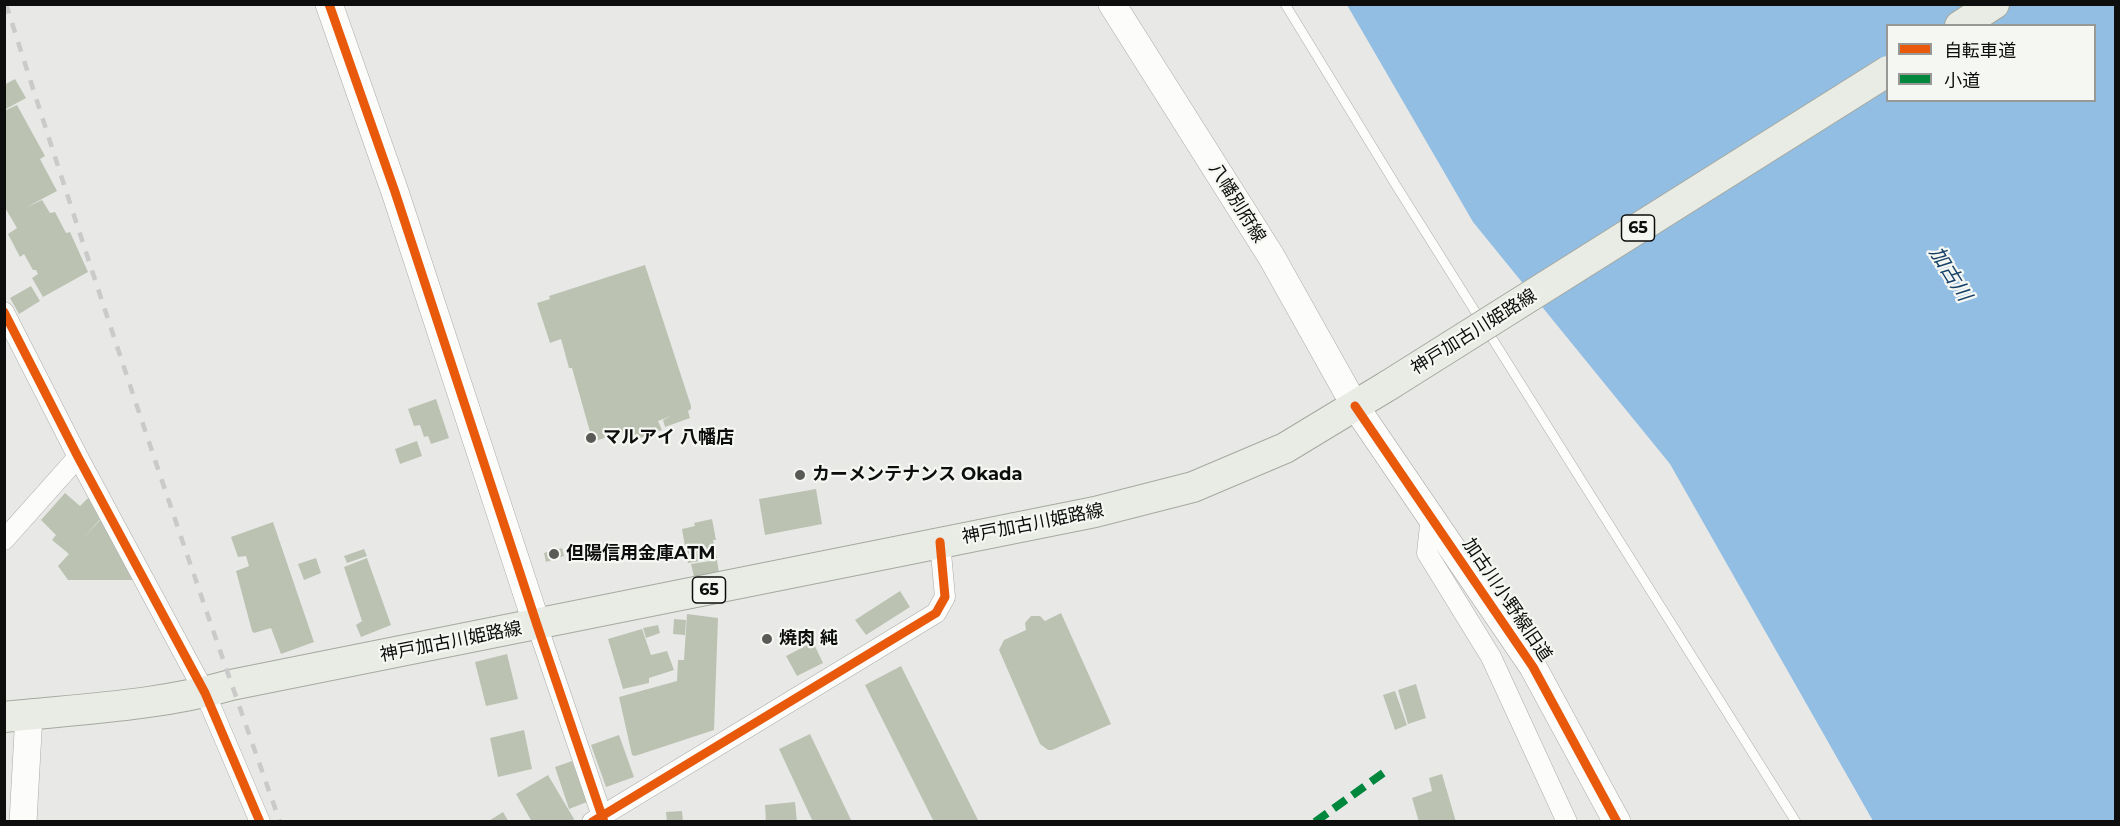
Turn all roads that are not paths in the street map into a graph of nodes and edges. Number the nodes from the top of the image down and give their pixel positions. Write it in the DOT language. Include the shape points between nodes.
graph roads {
  1 [pos="329,4"];
  2 [pos="1112,4"];
  3 [pos="1285,4"];
  4 [pos="1994,4"];
  5 [pos="1963,24"];
  6 [pos="1886,72"];
  7 [pos="4,312"];
  8 [pos="1355,406"];
  9 [pos="78,458"];
  10 [pos="1431,516"];
  11 [pos="4,540"];
  12 [pos="940,542"];
  13 [pos="537,625"];
  14 [pos="205,693"];
  15 [pos="17,715"];
  16 [pos="600,819"];
  17 [pos="23,822"];
  18 [pos="260,822"];
  19 [pos="1567,822"];
  20 [pos="1617,822"];
  21 [pos="1796,822"];
  1 -- 13 [label="street"];
  2 -- 8 [label="street, 八幡別府線" via="1270,256"];
  3 -- 21 [label="lane"];
  4 -- 5 [label="main road"];
  6 -- 8 [label="main road, 神戸加古川姫路線 / 65, bridge"];
  7 -- 9 [label="street"];
  8 -- 10 [label="street, 加古川小野線旧道"];
  8 -- 12 [label="main road, 神戸加古川姫路線 / 65" via="1285,448 1193,487 1095,512"];
  9 -- 11 [label="street"];
  9 -- 14 [label="street"];
  10 -- 19 [label="street" via="1426,553 1491,657"];
  10 -- 20 [label="street, 加古川小野線旧道" via="1533,667"];
  12 -- 13 [label="main road, 神戸加古川姫路線 / 65"];
  12 -- 16 [label="street" via="945,597 936,613"];
  13 -- 14 [label="main road, 神戸加古川姫路線 / 65"];
  13 -- 16 [label="street"];
  14 -- 15 [label="main road, 神戸加古川姫路線 / 65"];
  14 -- 18 [label="street"];
  15 -- 17 [label="street"];
}
